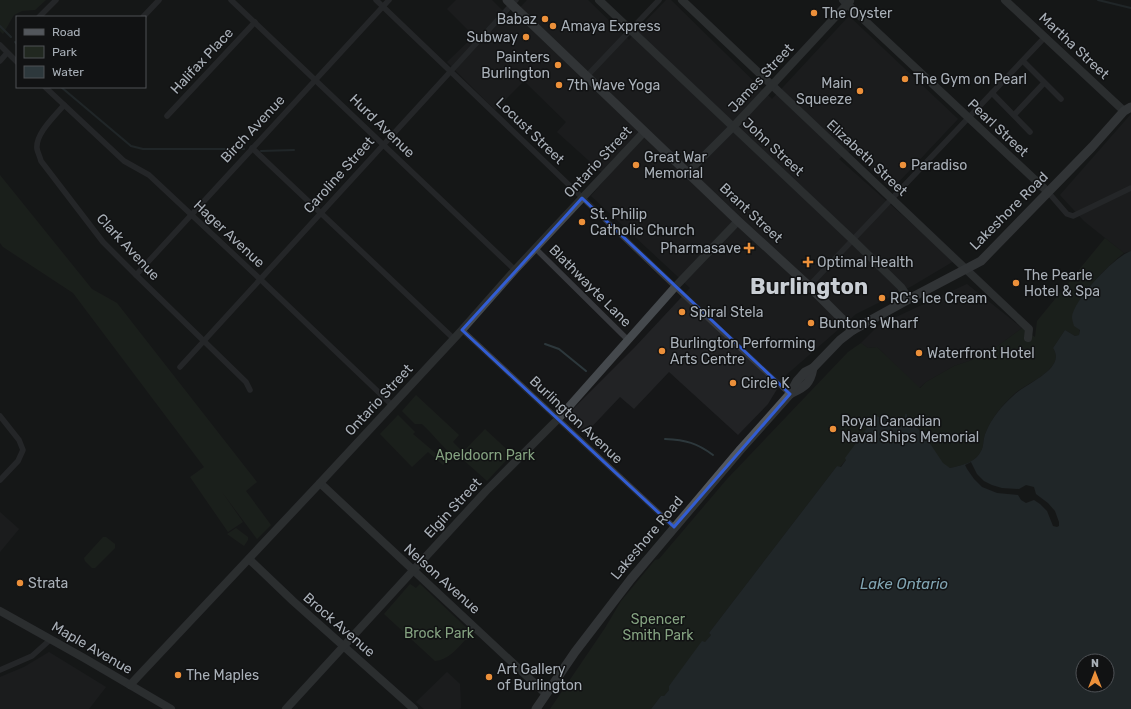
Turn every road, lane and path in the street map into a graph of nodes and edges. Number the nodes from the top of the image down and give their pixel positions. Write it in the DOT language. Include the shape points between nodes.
graph roads {
  1 [pos="56,0"];
  2 [pos="158,0"];
  3 [pos="231,0"];
  4 [pos="376,0"];
  5 [pos="389,0"];
  6 [pos="599,0"];
  7 [pos="659,0"];
  8 [pos="682,0"];
  9 [pos="1005,0"];
  10 [pos="847,1"];
  11 [pos="512,2"];
  12 [pos="383,6"];
  13 [pos="40,16"];
  14 [pos="144,16"];
  15 [pos="255,22"];
  16 [pos="630,30"];
  17 [pos="1045,37"];
  18 [pos="0,45"];
  19 [pos="7,53"];
  20 [pos="0,61"];
  21 [pos="16,61"];
  22 [pos="1023,61"];
  23 [pos="450,72"];
  24 [pos="586,77"];
  25 [pos="316,79"];
  26 [pos="1044,83"];
  27 [pos="772,85"];
  28 [pos="46,88"];
  29 [pos="992,93"];
  30 [pos="1061,99"];
  31 [pos="64,105"];
  32 [pos="1128,109"];
  33 [pos="1014,115"];
  34 [pos="167,116"];
  35 [pos="968,118"];
  36 [pos="733,127"];
  37 [pos="644,132"];
  38 [pos="1030,132"];
  39 [pos="384,144"];
  40 [pos="252,148"];
  41 [pos="688,172"];
  42 [pos="1131,188"];
  43 [pos="1048,192"];
  44 [pos="582,198"];
  45 [pos="892,199"];
  46 [pos="321,214"];
  47 [pos="192,215"];
  48 [pos="738,221"];
  49 [pos="853,240"];
  50 [pos="536,249"];
  51 [pos="966,269"];
  52 [pos="515,270"];
  53 [pos="136,275"];
  54 [pos="260,279"];
  55 [pos="809,286"];
  56 [pos="675,287"];
  57 [pos="909,299"];
  58 [pos="462,330"];
  59 [pos="853,330"];
  60 [pos="453,338"];
  61 [pos="1028,338"];
  62 [pos="628,340"];
  63 [pos="205,341"];
  64 [pos="180,367"];
  65 [pos="250,390"];
  66 [pos="790,394"];
  67 [pos="392,405"];
  68 [pos="0,416"];
  69 [pos="558,419"];
  70 [pos="0,480"];
  71 [pos="320,483"];
  72 [pos="674,528"];
  73 [pos="248,559"];
  74 [pos="412,570"];
  75 [pos="0,611"];
  76 [pos="51,639"];
  77 [pos="343,646"];
  78 [pos="0,670"];
  79 [pos="130,685"];
  80 [pos="546,694"];
  81 [pos="171,709"];
  82 [pos="286,709"];
  83 [pos="414,709"];
  84 [pos="536,709"];
  1 -- 13 [label="street"];
  2 -- 14 [label="street"];
  3 -- 15 [label="street, Hurd Avenue"];
  4 -- 12 [label="street, Locust Street"];
  5 -- 12 [label="street, Birch Avenue"];
  6 -- 16 [label="street, John Street"];
  7 -- 16 [label="street"];
  8 -- 27 [label="street, Elizabeth Street"];
  9 -- 17 [label="street, Martha Street"];
  10 -- 27 [label="street, James Street"];
  10 -- 35 [label="street, Pearl Street"];
  11 -- 23 [label="street, Caroline Street"];
  11 -- 24 [label="main road, Brant Street"];
  12 -- 23 [label="street, Locust Street"];
  12 -- 25 [label="street, Birch Avenue"];
  15 -- 25 [label="street, Hurd Avenue"];
  15 -- 34 [label="street, Halifax Place"];
  16 -- 24 [label="street"];
  16 -- 36 [label="street, John Street"];
  17 -- 22 [label="street"];
  17 -- 32 [label="street, Martha Street"];
  18 -- 19 [label="street"];
  19 -- 20 [label="street"];
  19 -- 21 [label="street"];
  22 -- 26 [label="street"];
  22 -- 29 [label="street"];
  23 -- 39 [label="street, Caroline Street"];
  23 -- 44 [label="street, Locust Street"];
  24 -- 37 [label="main road, Brant Street"];
  25 -- 39 [label="street, Hurd Avenue"];
  25 -- 40 [label="street, Birch Avenue"];
  26 -- 30 [label="street"];
  26 -- 33 [label="street"];
  27 -- 36 [label="street, James Street"];
  27 -- 45 [label="street, Elizabeth Street"];
  28 -- 31 [label="street, Hager Avenue"];
  29 -- 33 [label="street"];
  29 -- 35 [label="street"];
  31 -- 47 [label="street, Hager Avenue" via="124,161 149,175"];
  31 -- 53 [label="street, Clark Avenue" via="39,137 37,148 41,161 103,242"];
  32 -- 43 [label="main road, Lakeshore Road"];
  33 -- 38 [label="street"];
  35 -- 43 [label="street, Pearl Street"];
  35 -- 45 [label="street"];
  36 -- 41 [label="street, James Street"];
  36 -- 49 [label="street, John Street"];
  37 -- 41 [label="main road, Brant Street"];
  37 -- 44 [label="street, Ontario Street"];
  39 -- 46 [label="street, Caroline Street"];
  39 -- 52 [label="street, Hurd Avenue"];
  40 -- 46 [label="street"];
  40 -- 47 [label="street, Birch Avenue"];
  41 -- 48 [label="main road, Brant Street"];
  42 -- 43 [label="street" via="1073,216 1067,214"];
  43 -- 51 [label="main road, Lakeshore Road" via="981,261"];
  44 -- 50 [label="street, Ontario Street"];
  44 -- 56 [label="street, Locust Street"];
  45 -- 49 [label="street"];
  45 -- 51 [label="street, Elizabeth Street"];
  46 -- 54 [label="street, Caroline Street"];
  46 -- 60 [label="street"];
  47 -- 53 [label="street, Birch Avenue"];
  47 -- 54 [label="street, Hager Avenue"];
  48 -- 55 [label="main road, Brant Street"];
  48 -- 56 [label="street, Elgin Street"];
  49 -- 55 [label="street"];
  49 -- 57 [label="street, John Street" via="901,287"];
  50 -- 52 [label="street, Ontario Street"];
  50 -- 62 [label="street, Blathwayte Lane"];
  51 -- 57 [label="main road, Lakeshore Road"];
  51 -- 61 [label="street, Elizabeth Street" via="1029,329"];
  52 -- 58 [label="street, Ontario Street"];
  53 -- 63 [label="street, Clark Avenue"];
  54 -- 63 [label="street, Caroline Street"];
  54 -- 67 [label="street, Hager Avenue"];
  55 -- 59 [label="main road, Brant Street"];
  56 -- 62 [label="street, Elgin Street"];
  56 -- 66 [label="street, Locust Street"];
  57 -- 59 [label="main road, Lakeshore Road"];
  58 -- 60 [label="street, Ontario Street"];
  58 -- 69 [label="street, Burlington Avenue"];
  59 -- 66 [label="main road, Lakeshore Road" via="814,368 805,372"];
  60 -- 67 [label="street, Ontario Street"];
  62 -- 69 [label="street, Elgin Street"];
  63 -- 64 [label="street, Caroline Street"];
  63 -- 65 [label="street, Clark Avenue" via="246,382"];
  66 -- 72 [label="main road, Lakeshore Road"];
  67 -- 71 [label="street, Ontario Street"];
  68 -- 70 [label="street" via="19,440 23,450 18,461"];
  69 -- 72 [label="street, Burlington Avenue"];
  69 -- 74 [label="street, Elgin Street"];
  71 -- 73 [label="street, Ontario Street"];
  71 -- 74 [label="street, Nelson Avenue"];
  72 -- 80 [label="main road, Lakeshore Road" via="627,584"];
  73 -- 77 [label="street, Brock Avenue"];
  73 -- 79 [label="street, Ontario Street"];
  74 -- 77 [label="street, Elgin Street"];
  74 -- 80 [label="street, Nelson Avenue"];
  75 -- 76 [label="street, Maple Avenue"];
  76 -- 78 [label="street" via="32,656"];
  76 -- 79 [label="street, Maple Avenue"];
  77 -- 82 [label="street, Elgin Street"];
  77 -- 83 [label="street, Brock Avenue"];
  79 -- 81 [label="street, Maple Avenue"];
  80 -- 84 [label="main road, Lakeshore Road"];
}
